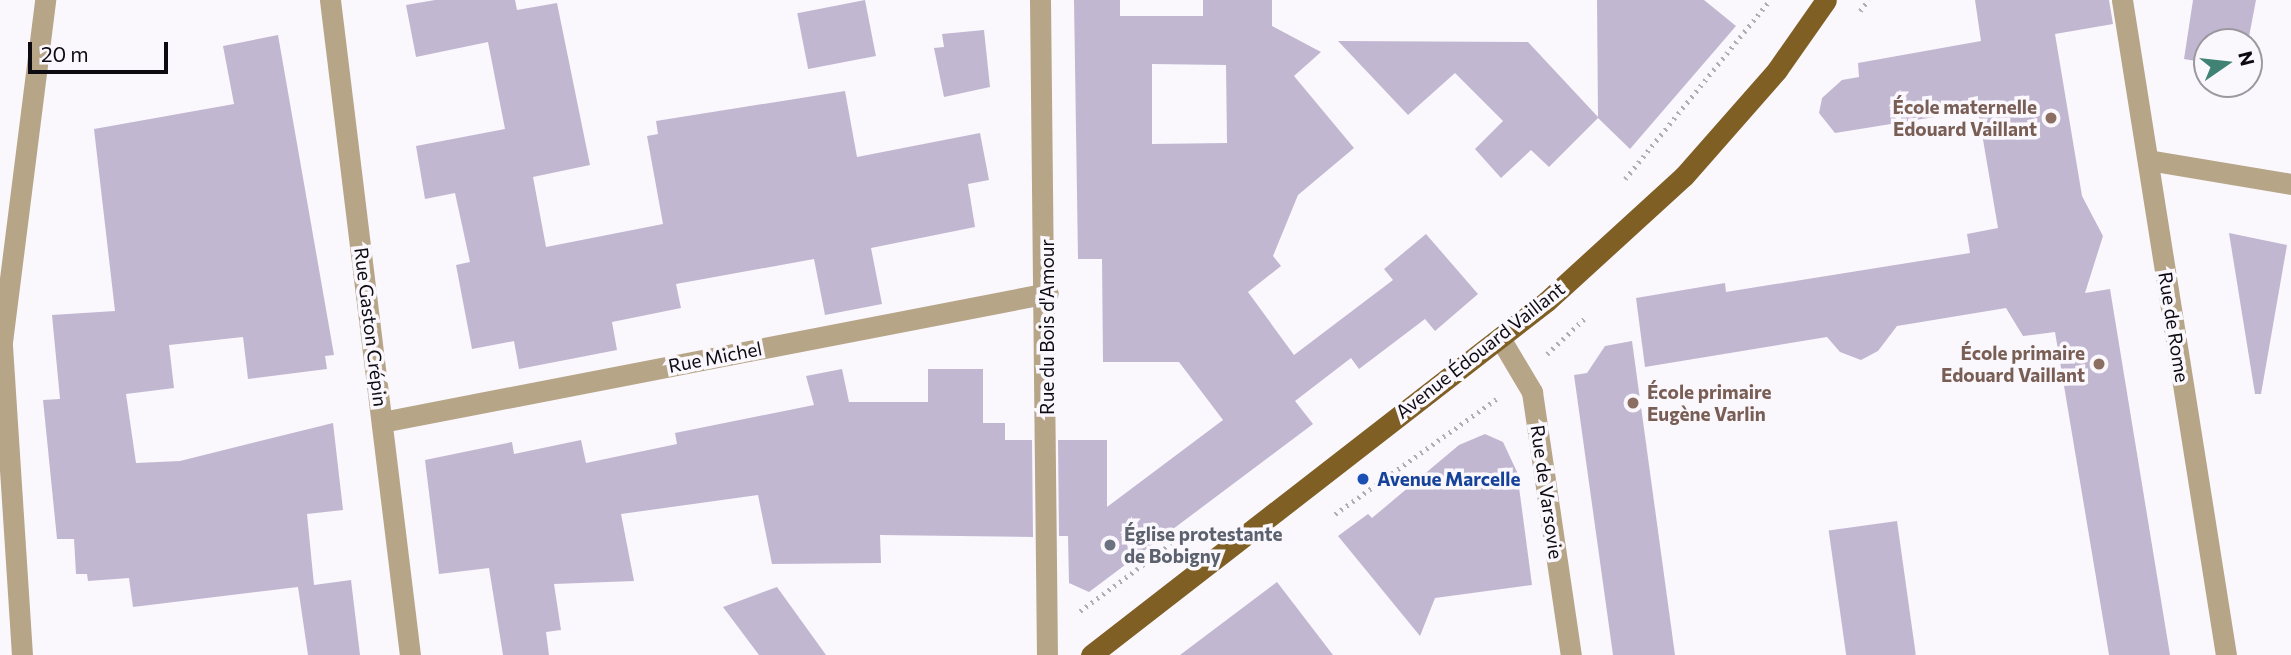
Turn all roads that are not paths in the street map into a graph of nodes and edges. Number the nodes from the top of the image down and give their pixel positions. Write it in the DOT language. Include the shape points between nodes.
graph roads {
  1 [pos="45,0"];
  2 [pos="330,0"];
  3 [pos="1040,0"];
  4 [pos="1826,0"];
  5 [pos="2122,0"];
  6 [pos="2148,160"];
  7 [pos="2291,184"];
  8 [pos="1048,293"];
  9 [pos="2,296"];
  10 [pos="1500,338"];
  11 [pos="382,422"];
  12 [pos="9,613"];
  13 [pos="1047,649"];
  14 [pos="22,655"];
  15 [pos="410,655"];
  16 [pos="1091,655"];
  17 [pos="1571,655"];
  18 [pos="2226,655"];
  1 -- 9 [label="street"];
  2 -- 11 [label="street, Rue Gaston Crépin"];
  3 -- 8 [label="street, Rue du Bois d'Amour"];
  4 -- 10 [label="main road, Avenue Édouard Vaillant" via="1777,70 1684,176"];
  5 -- 6 [label="street, Rue de Rome"];
  6 -- 7 [label="street"];
  6 -- 18 [label="street, Rue de Rome"];
  8 -- 11 [label="street, Rue Michel"];
  8 -- 13 [label="street, Rue du Bois d'Amour"];
  9 -- 12 [label="street"];
  10 -- 16 [label="main road, Avenue Édouard Vaillant"];
  10 -- 17 [label="street, Rue de Varsovie" via="1532,392"];
  11 -- 15 [label="street, Rue Gaston Crépin"];
  12 -- 14 [label="street"];
}
